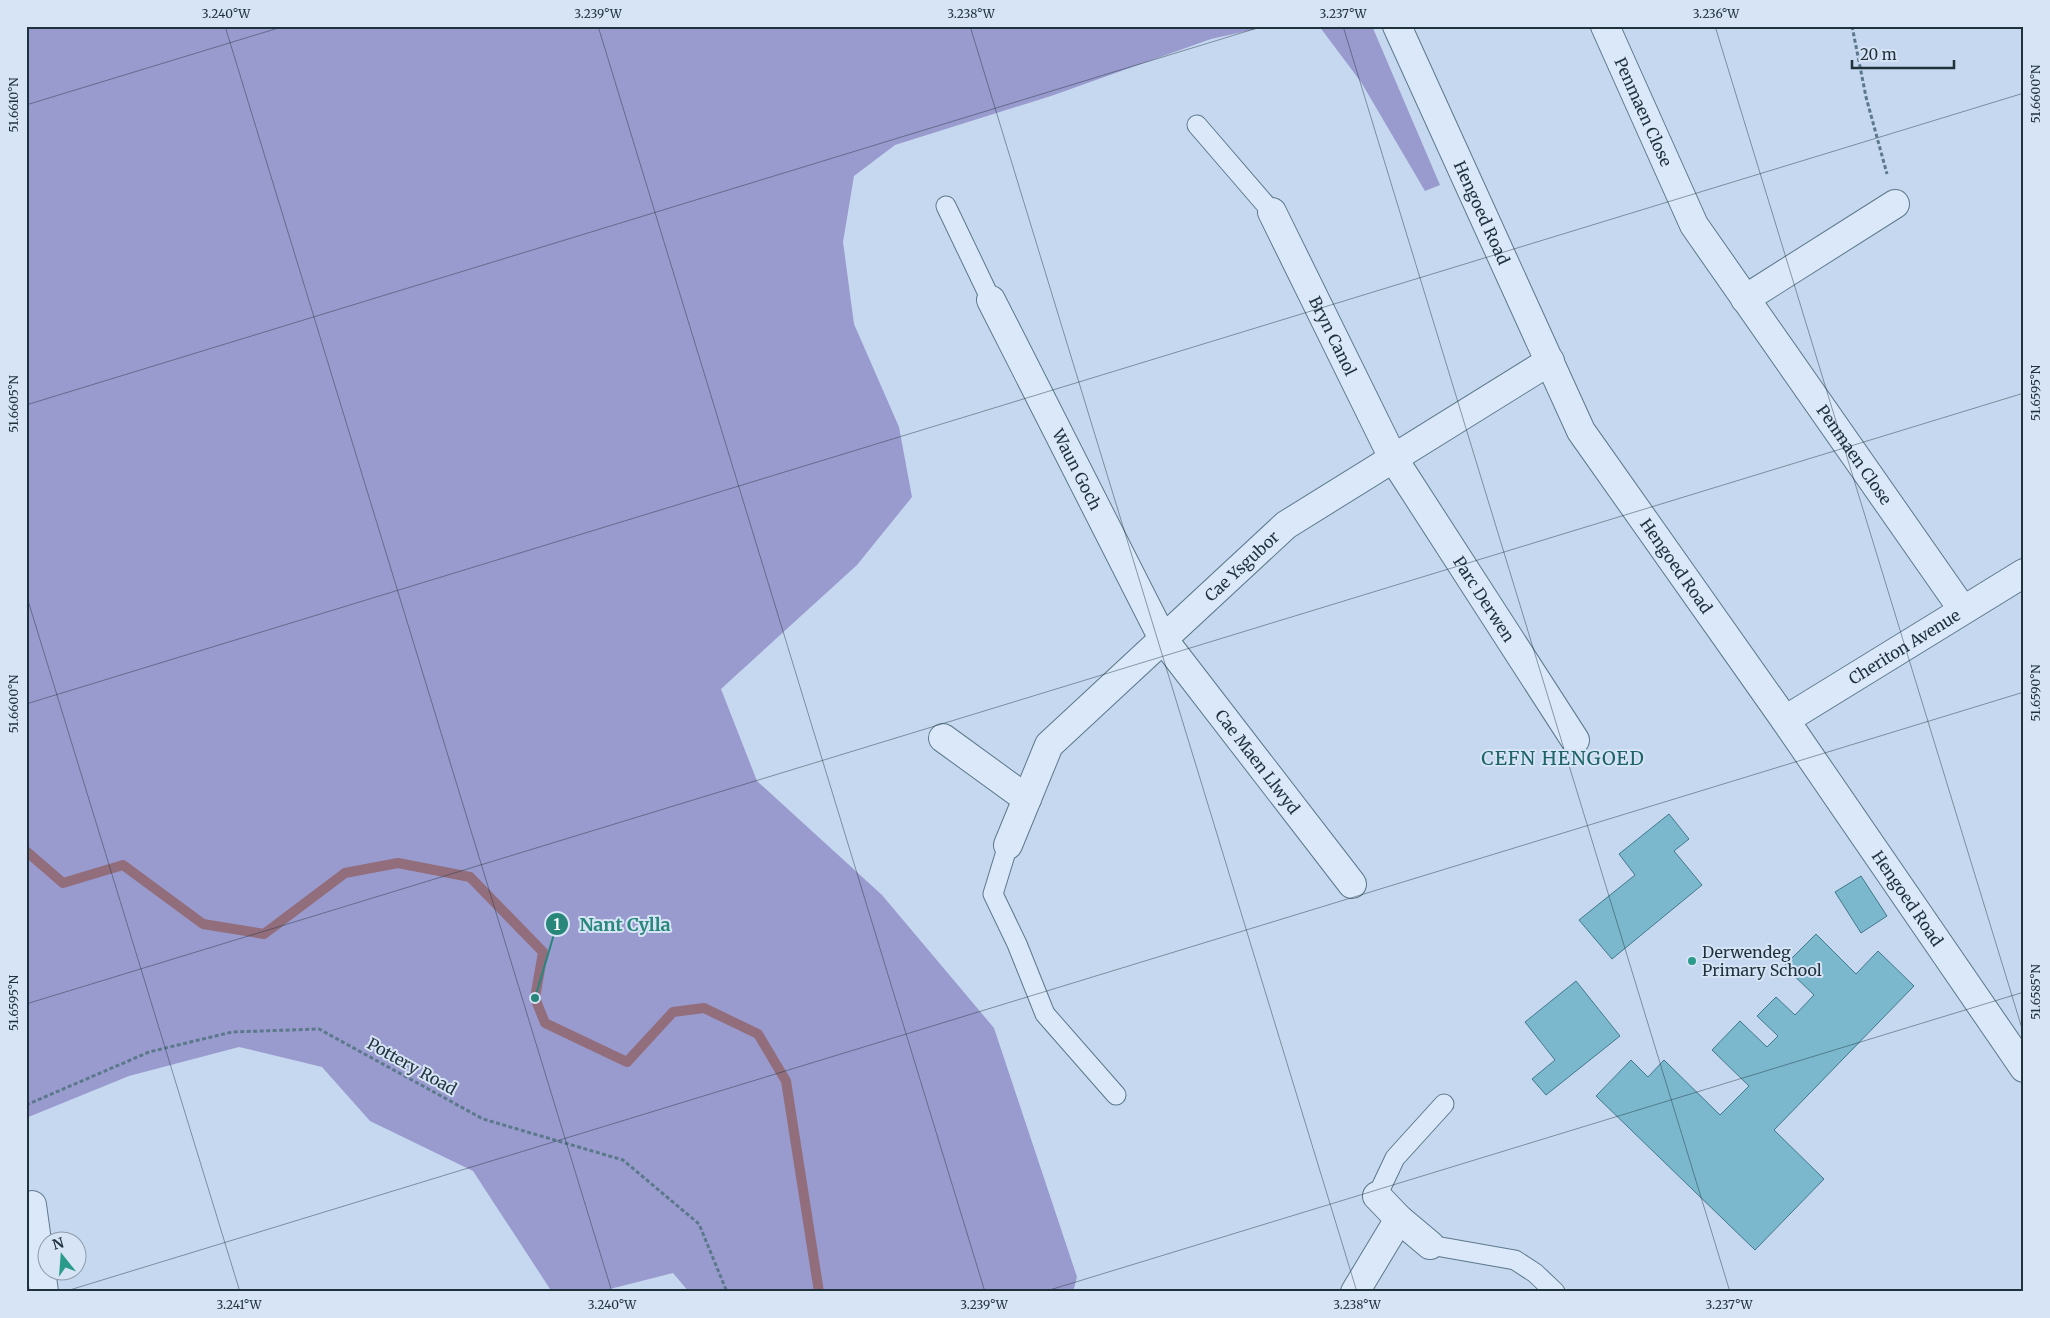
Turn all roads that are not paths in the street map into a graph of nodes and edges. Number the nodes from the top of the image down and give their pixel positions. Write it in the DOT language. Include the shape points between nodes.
graph roads {
  1 [pos="1397,26"];
  2 [pos="1605,26"];
  3 [pos="1197,125"];
  4 [pos="1895,204"];
  5 [pos="946,206"];
  6 [pos="1272,212"];
  7 [pos="1745,299"];
  8 [pos="991,300"];
  9 [pos="1550,361"];
  10 [pos="1393,458"];
  11 [pos="2024,573"];
  12 [pos="1963,610"];
  13 [pos="1163,639"];
  14 [pos="1785,720"];
  15 [pos="943,738"];
  16 [pos="1575,740"];
  17 [pos="1027,800"];
  18 [pos="1008,845"];
  19 [pos="1352,884"];
  20 [pos="2024,1068"];
  21 [pos="1116,1094"];
  22 [pos="1444,1104"];
  23 [pos="1377,1196"];
  24 [pos="32,1205"];
  25 [pos="1399,1219"];
  26 [pos="1430,1245"];
  27 [pos="44,1292"];
  28 [pos="1355,1292"];
  29 [pos="1555,1292"];
  1 -- 9 [label="street, Hengoed Road"];
  2 -- 7 [label="street, Penmaen Close" via="1694,225"];
  3 -- 6 [label="lane"];
  4 -- 7 [label="street"];
  5 -- 8 [label="lane"];
  6 -- 10 [label="street, Bryn Canol"];
  7 -- 12 [label="street, Penmaen Close"];
  8 -- 13 [label="street, Waun Goch"];
  9 -- 10 [label="street, Cae Ysgubor"];
  9 -- 14 [label="street, Hengoed Road" via="1581,430"];
  10 -- 13 [label="street, Cae Ysgubor" via="1286,525"];
  10 -- 16 [label="street, Parc Derwen"];
  11 -- 12 [label="street, Cheriton Avenue"];
  12 -- 14 [label="street, Cheriton Avenue"];
  13 -- 17 [label="street, Cae Ysgubor" via="1050,745"];
  13 -- 19 [label="street, Cae Maen Llwyd"];
  14 -- 20 [label="street, Hengoed Road"];
  15 -- 17 [label="street"];
  17 -- 18 [label="street, Cae Ysgubor"];
  18 -- 21 [label="lane" via="993,894 1045,1014"];
  22 -- 23 [label="lane" via="1395,1158"];
  23 -- 25 [label="street"];
  24 -- 27 [label="street"];
  25 -- 26 [label="street"];
  25 -- 28 [label="street"];
  26 -- 29 [label="lane" via="1515,1260"];
}
